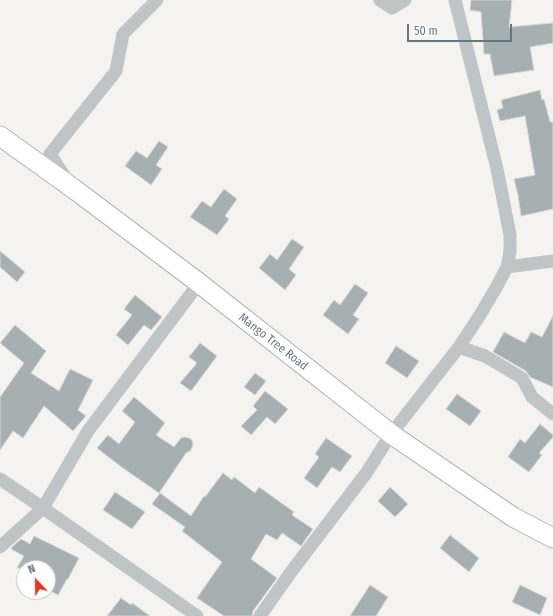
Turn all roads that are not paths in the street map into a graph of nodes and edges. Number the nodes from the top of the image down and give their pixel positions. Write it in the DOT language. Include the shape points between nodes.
graph roads {
  1 [pos="157,0"];
  2 [pos="380,0"];
  3 [pos="405,0"];
  4 [pos="455,0"];
  5 [pos="0,136"];
  6 [pos="74,189"];
  7 [pos="553,261"];
  8 [pos="507,267"];
  9 [pos="199,283"];
  10 [pos="459,347"];
  11 [pos="553,414"];
  12 [pos="391,434"];
  13 [pos="0,479"];
  14 [pos="43,508"];
  15 [pos="553,538"];
  16 [pos="0,547"];
  17 [pos="197,616"];
  18 [pos="260,616"];
  1 -- 6 [label="street" via="122,34 116,71 50,154"];
  2 -- 3 [label="street" via="392,8"];
  4 -- 8 [label="street" via="510,235"];
  5 -- 6 [label="main road, Mango Tree Road"];
  6 -- 9 [label="main road, Mango Tree Road"];
  7 -- 8 [label="street"];
  8 -- 10 [label="street"];
  9 -- 12 [label="main road, Mango Tree Road"];
  9 -- 14 [label="street" via="88,431"];
  10 -- 11 [label="street" via="485,356 522,378 532,398"];
  10 -- 12 [label="street"];
  12 -- 15 [label="main road, Mango Tree Road" via="513,517"];
  12 -- 18 [label="street" via="367,472"];
  13 -- 14 [label="street"];
  14 -- 16 [label="street"];
  14 -- 17 [label="street"];
}
